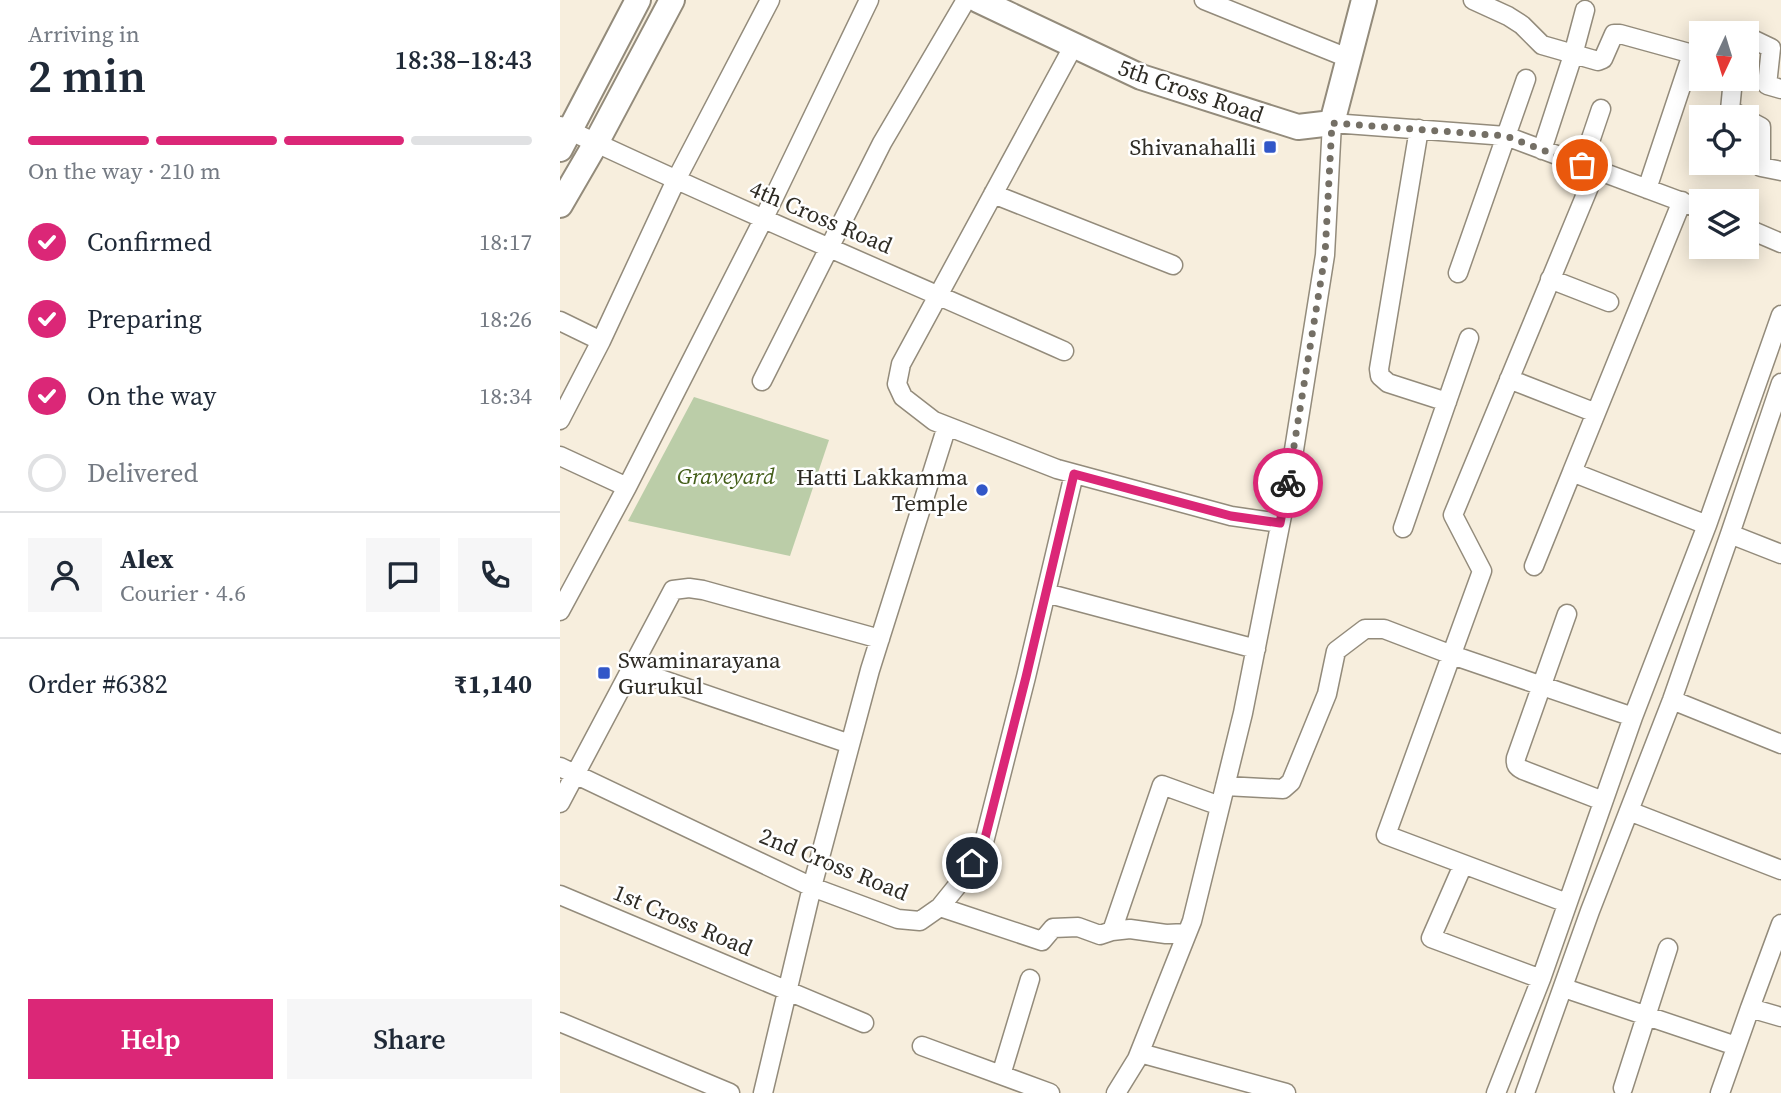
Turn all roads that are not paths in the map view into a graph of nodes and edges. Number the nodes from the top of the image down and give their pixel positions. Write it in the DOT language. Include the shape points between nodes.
graph roads {
  1 [pos="638,0"];
  2 [pos="672,0"];
  3 [pos="770,0"];
  4 [pos="869,0"];
  5 [pos="966,0"];
  6 [pos="978,0"];
  7 [pos="1203,0"];
  8 [pos="1364,0"];
  9 [pos="1473,0"];
  10 [pos="1585,10"];
  11 [pos="1759,42"];
  12 [pos="1074,45"];
  13 [pos="1573,55"];
  14 [pos="1348,58"];
  15 [pos="1526,79"];
  16 [pos="1781,89"];
  17 [pos="1601,109"];
  18 [pos="1332,123"];
  19 [pos="1759,126"];
  20 [pos="1419,130"];
  21 [pos="563,135"];
  22 [pos="1506,136"];
  23 [pos="596,143"];
  24 [pos="1542,150"];
  25 [pos="1589,168"];
  26 [pos="1781,171"];
  27 [pos="676,180"];
  28 [pos="1647,188"];
  29 [pos="993,194"];
  30 [pos="1682,201"];
  31 [pos="1689,204"];
  32 [pos="560,205"];
  33 [pos="763,220"];
  34 [pos="1759,234"];
  35 [pos="1781,243"];
  36 [pos="831,247"];
  37 [pos="1173,265"];
  38 [pos="1458,273"];
  39 [pos="1550,279"];
  40 [pos="939,295"];
  41 [pos="1609,302"];
  42 [pos="1781,315"];
  43 [pos="560,321"];
  44 [pos="1469,338"];
  45 [pos="601,341"];
  46 [pos="1064,351"];
  47 [pos="1509,379"];
  48 [pos="762,381"];
  49 [pos="1781,383"];
  50 [pos="1447,402"];
  51 [pos="1596,413"];
  52 [pos="560,419"];
  53 [pos="947,426"];
  54 [pos="560,456"];
  55 [pos="1572,472"];
  56 [pos="1074,474"];
  57 [pos="627,487"];
  58 [pos="1280,523"];
  59 [pos="1706,525"];
  60 [pos="1403,528"];
  61 [pos="1730,534"];
  62 [pos="1781,554"];
  63 [pos="1534,566"];
  64 [pos="1046,593"];
  65 [pos="560,611"];
  66 [pos="1567,614"];
  67 [pos="880,639"];
  68 [pos="1256,649"];
  69 [pos="1452,655"];
  70 [pos="631,669"];
  71 [pos="1542,685"];
  72 [pos="1672,700"];
  73 [pos="1633,717"];
  74 [pos="850,744"];
  75 [pos="1781,744"];
  76 [pos="568,770"];
  77 [pos="1225,786"];
  78 [pos="1603,801"];
  79 [pos="560,803"];
  80 [pos="1220,806"];
  81 [pos="1629,811"];
  82 [pos="1463,865"];
  83 [pos="1781,870"];
  84 [pos="812,887"];
  85 [pos="560,895"];
  86 [pos="1567,903"];
  87 [pos="940,908"];
  88 [pos="1781,924"];
  89 [pos="1112,931"];
  90 [pos="1187,933"];
  91 [pos="1668,948"];
  92 [pos="1030,979"];
  93 [pos="1541,979"];
  94 [pos="1564,988"];
  95 [pos="787,990"];
  96 [pos="1750,1008"];
  97 [pos="1648,1016"];
  98 [pos="1781,1017"];
  99 [pos="560,1022"];
  100 [pos="864,1023"];
  101 [pos="1736,1045"];
  102 [pos="922,1046"];
  103 [pos="1140,1052"];
  104 [pos="1001,1075"];
  105 [pos="1623,1088"];
  106 [pos="730,1093"];
  107 [pos="763,1093"];
  108 [pos="1050,1093"];
  109 [pos="1116,1093"];
  110 [pos="1286,1093"];
  111 [pos="1496,1093"];
  112 [pos="1525,1093"];
  113 [pos="1720,1093"];
  1 -- 21 [label="street"];
  2 -- 23 [label="street"];
  3 -- 27 [label="street"];
  4 -- 33 [label="street"];
  5 -- 36 [label="street" via="882,143"];
  6 -- 12 [label="street, 5th Cross Road"];
  7 -- 14 [label="street"];
  8 -- 14 [label="street"];
  9 -- 13 [label="street" via="1507,16 1542,45"];
  10 -- 13 [label="street"];
  11 -- 16 [label="street" via="1771,48 1767,85"];
  12 -- 18 [label="street, 5th Cross Road" via="1140,77 1298,127"];
  12 -- 29 [label="street"];
  13 -- 24 [label="street"];
  13 -- 28 [label="street" via="1603,59 1614,34 1689,53"];
  14 -- 18 [label="street"];
  15 -- 22 [label="street"];
  17 -- 25 [label="street"];
  18 -- 20 [label="street"];
  18 -- 58 [label="street" via="1325,255"];
  19 -- 26 [label="street" via="1760,167"];
  20 -- 22 [label="street"];
  20 -- 50 [label="street" via="1379,369 1388,383"];
  21 -- 23 [label="street, 4th Cross Road"];
  22 -- 24 [label="street"];
  22 -- 38 [label="street"];
  23 -- 27 [label="street, 4th Cross Road"];
  23 -- 32 [label="street"];
  24 -- 25 [label="street"];
  25 -- 28 [label="street"];
  25 -- 39 [label="street"];
  27 -- 33 [label="street, 4th Cross Road"];
  27 -- 45 [label="street"];
  28 -- 30 [label="street"];
  29 -- 37 [label="street"];
  29 -- 40 [label="street"];
  30 -- 31 [label="street"];
  30 -- 51 [label="street"];
  33 -- 36 [label="street, 4th Cross Road"];
  33 -- 57 [label="street"];
  34 -- 35 [label="street"];
  36 -- 40 [label="street, 4th Cross Road"];
  36 -- 48 [label="street"];
  39 -- 41 [label="street"];
  39 -- 47 [label="street"];
  40 -- 46 [label="street, 4th Cross Road"];
  40 -- 53 [label="street" via="901,364 898,384 903,397"];
  42 -- 59 [label="street"];
  43 -- 45 [label="street"];
  44 -- 50 [label="street"];
  45 -- 52 [label="street"];
  47 -- 51 [label="street"];
  47 -- 69 [label="street" via="1453,515 1482,571"];
  49 -- 61 [label="street"];
  50 -- 60 [label="street"];
  51 -- 55 [label="street"];
  53 -- 56 [label="street"];
  53 -- 67 [label="street"];
  54 -- 57 [label="street"];
  55 -- 59 [label="street"];
  55 -- 63 [label="street"];
  56 -- 58 [label="street" via="1231,516"];
  56 -- 64 [label="street"];
  57 -- 65 [label="street"];
  58 -- 68 [label="street"];
  59 -- 73 [label="street"];
  61 -- 62 [label="street"];
  61 -- 72 [label="street"];
  64 -- 68 [label="street"];
  64 -- 87 [label="street" via="983,846"];
  66 -- 71 [label="street"];
  67 -- 70 [label="street" via="689,588 673,590"];
  67 -- 74 [label="street"];
  68 -- 77 [label="street"];
  69 -- 71 [label="street"];
  69 -- 77 [label="street" via="1384,629 1365,629 1336,651 1327,694 1291,782 1283,789"];
  69 -- 82 [label="street" via="1386,835"];
  70 -- 74 [label="street"];
  70 -- 76 [label="street"];
  71 -- 73 [label="street"];
  71 -- 78 [label="street" via="1516,766"];
  72 -- 75 [label="street"];
  72 -- 81 [label="street"];
  73 -- 78 [label="street"];
  74 -- 84 [label="street"];
  76 -- 79 [label="street"];
  76 -- 84 [label="street, 2nd Cross Road"];
  77 -- 80 [label="street"];
  78 -- 86 [label="street"];
  80 -- 89 [label="street" via="1162,785"];
  80 -- 90 [label="street"];
  81 -- 83 [label="street"];
  81 -- 94 [label="street"];
  82 -- 86 [label="street"];
  82 -- 93 [label="street" via="1432,938"];
  84 -- 87 [label="street, 2nd Cross Road" via="898,919 920,921"];
  84 -- 95 [label="street"];
  85 -- 95 [label="street, 1st Cross Road"];
  86 -- 93 [label="street"];
  87 -- 89 [label="street" via="1042,941 1053,928 1078,927 1100,935"];
  88 -- 96 [label="street"];
  89 -- 90 [label="street"];
  90 -- 103 [label="street"];
  91 -- 97 [label="street"];
  92 -- 104 [label="street"];
  93 -- 111 [label="street"];
  94 -- 97 [label="street"];
  94 -- 112 [label="street"];
  95 -- 100 [label="street, 1st Cross Road"];
  95 -- 107 [label="street"];
  96 -- 98 [label="street"];
  96 -- 101 [label="street"];
  97 -- 101 [label="street"];
  97 -- 105 [label="street"];
  99 -- 106 [label="street"];
  101 -- 113 [label="street"];
  102 -- 104 [label="street"];
  103 -- 109 [label="street"];
  103 -- 110 [label="street"];
  104 -- 108 [label="street"];
}
